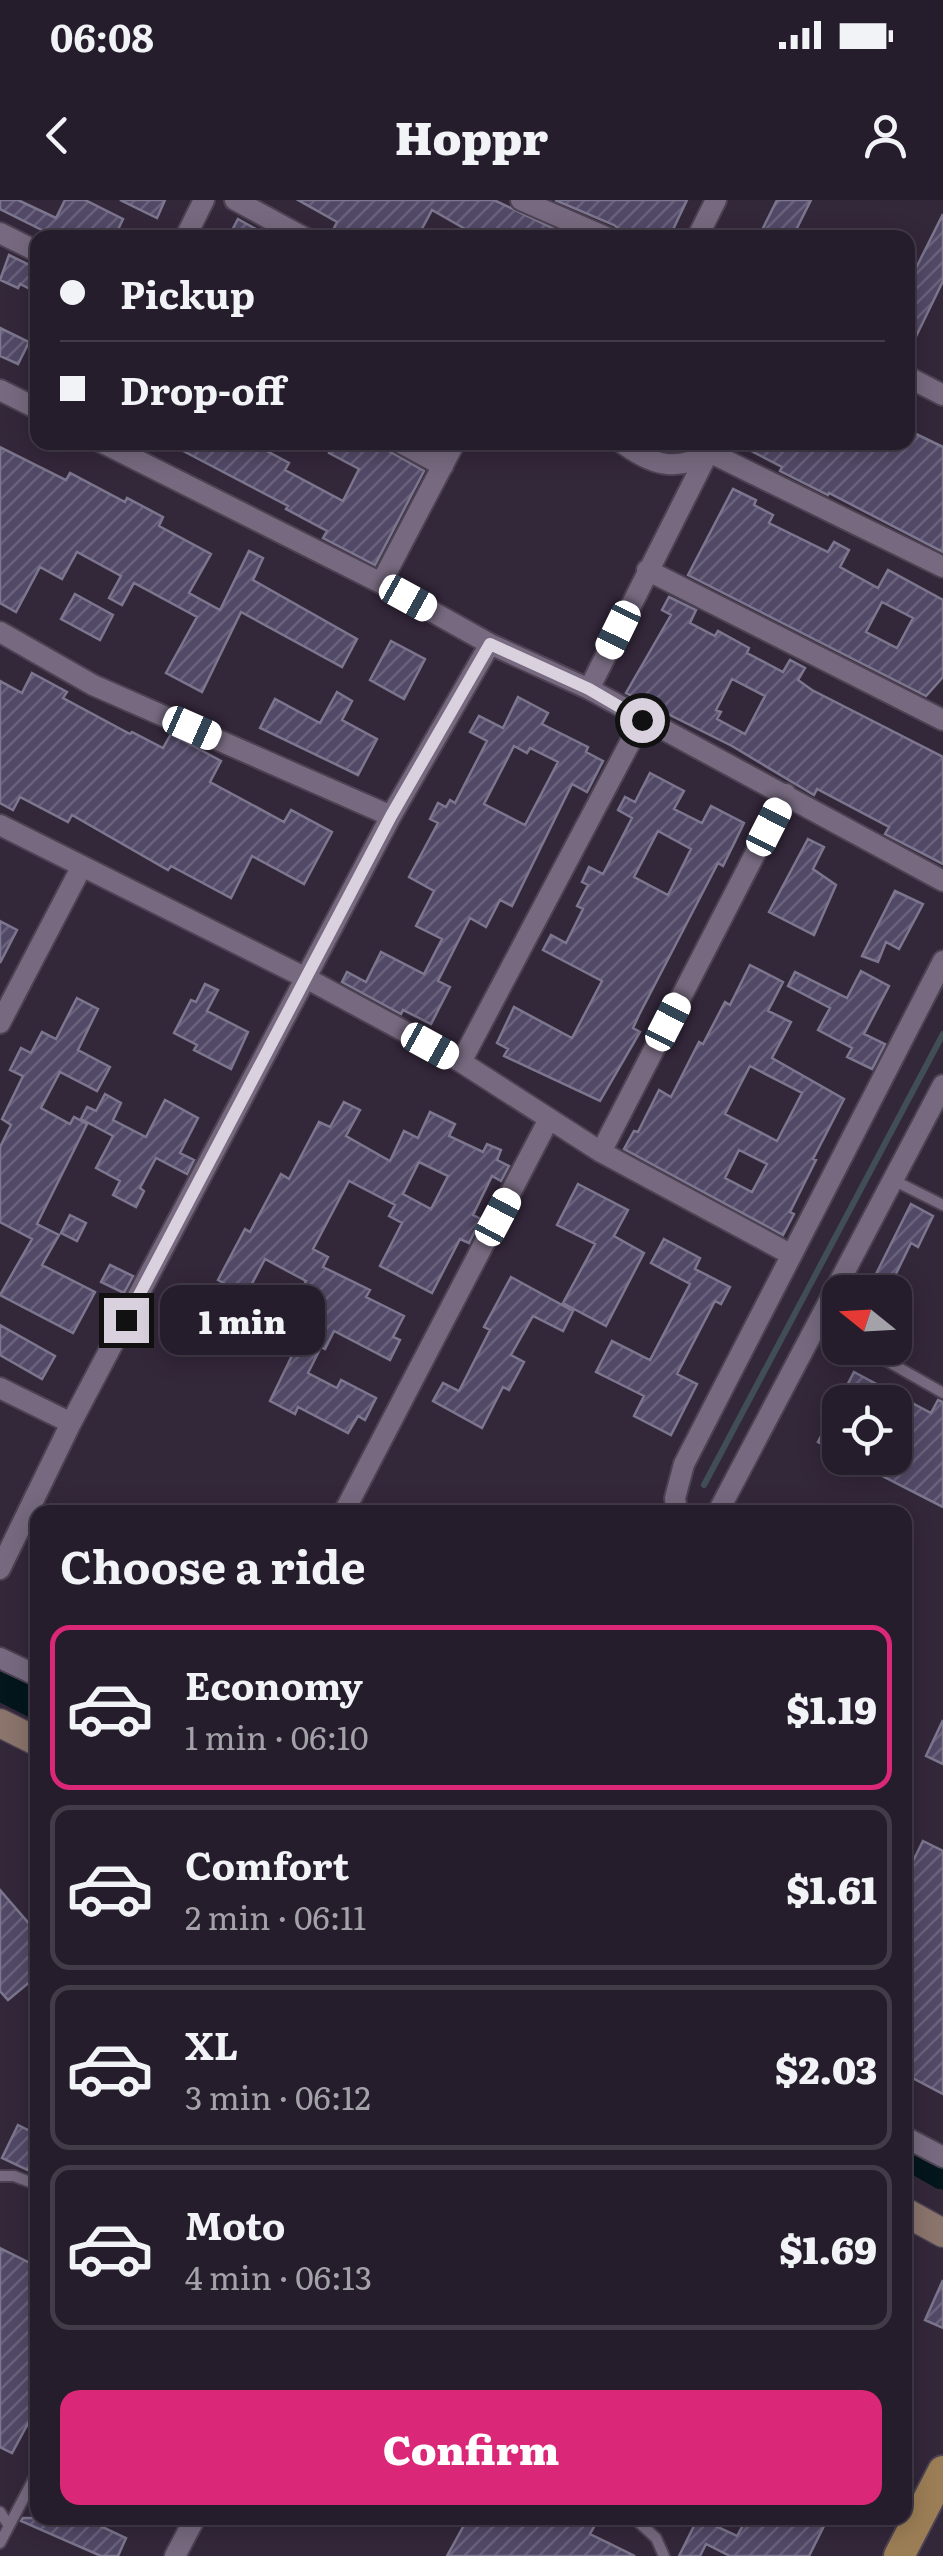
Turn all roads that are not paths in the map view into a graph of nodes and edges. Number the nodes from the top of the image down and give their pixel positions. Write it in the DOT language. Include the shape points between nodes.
graph roads {
  1 [pos="204,200"];
  2 [pos="235,200"];
  3 [pos="521,200"];
  4 [pos="716,200"];
  5 [pos="188,230"];
  6 [pos="290,230"];
  7 [pos="590,230"];
  8 [pos="700,230"];
  9 [pos="0,232"];
  10 [pos="30,248"];
  11 [pos="915,379"];
  12 [pos="940,387"];
  13 [pos="0,390"];
  14 [pos="30,406"];
  15 [pos="117,450"];
  16 [pos="413,450"];
  17 [pos="451,450"];
  18 [pos="630,450"];
  19 [pos="708,450"];
  20 [pos="709,450"];
  21 [pos="717,450"];
  22 [pos="443,466"];
  23 [pos="943,567"];
  24 [pos="647,570"];
  25 [pos="381,583"];
  26 [pos="0,632"];
  27 [pos="490,644"];
  28 [pos="589,689"];
  29 [pos="642,720"];
  30 [pos="943,720"];
  31 [pos="786,794"];
  32 [pos="391,816"];
  33 [pos="0,825"];
  34 [pos="81,868"];
  35 [pos="943,881"];
  36 [pos="943,961"];
  37 [pos="306,978"];
  38 [pos="0,1023"];
  39 [pos="461,1062"];
  40 [pos="943,1085"];
  41 [pos="550,1119"];
  42 [pos="601,1152"];
  43 [pos="893,1180"];
  44 [pos="943,1204"];
  45 [pos="790,1254"];
  46 [pos="894,1365"];
  47 [pos="0,1388"];
  48 [pos="943,1393"];
  49 [pos="72,1423"];
  50 [pos="32,1505"];
  51 [pos="348,1505"];
  52 [pos="676,1505"];
  53 [pos="722,1505"];
  54 [pos="30,1508"];
  55 [pos="0,1569"];
  56 [pos="0,1658"];
  57 [pos="30,1672"];
  58 [pos="0,1723"];
  59 [pos="30,1738"];
  60 [pos="912,2141"];
  61 [pos="943,2158"];
  62 [pos="0,2176"];
  63 [pos="30,2183"];
  64 [pos="912,2216"];
  65 [pos="943,2233"];
  66 [pos="943,2471"];
  67 [pos="30,2486"];
  68 [pos="0,2512"];
  69 [pos="191,2525"];
  70 [pos="642,2525"];
  71 [pos="9,2526"];
  72 [pos="0,2543"];
  73 [pos="175,2556"];
  74 [pos="664,2556"];
  75 [pos="900,2556"];
  1 -- 5 [label="street"];
  2 -- 6 [label="street"];
  3 -- 7 [label="street"];
  4 -- 8 [label="street"];
  9 -- 10 [label="street"];
  11 -- 12 [label="street"];
  13 -- 14 [label="street"];
  15 -- 25 [label="street"];
  16 -- 22 [label="street"];
  17 -- 22 [label="street"];
  18 -- 19 [label="street" via="673,467"];
  20 -- 24 [label="street"];
  21 -- 23 [label="street"];
  22 -- 25 [label="street"];
  24 -- 28 [label="street"];
  24 -- 30 [label="street"];
  25 -- 27 [label="street"];
  26 -- 32 [label="street" via="94,685"];
  27 -- 28 [label="street"];
  27 -- 32 [label="street"];
  28 -- 29 [label="street"];
  29 -- 31 [label="street"];
  29 -- 39 [label="street"];
  31 -- 35 [label="street"];
  31 -- 42 [label="street"];
  32 -- 37 [label="street"];
  33 -- 34 [label="street"];
  34 -- 37 [label="street"];
  34 -- 38 [label="street"];
  36 -- 45 [label="street"];
  37 -- 39 [label="street"];
  37 -- 49 [label="street"];
  39 -- 41 [label="street"];
  40 -- 43 [label="street"];
  41 -- 42 [label="street"];
  41 -- 51 [label="street"];
  42 -- 45 [label="street"];
  43 -- 44 [label="lane"];
  43 -- 53 [label="street"];
  45 -- 52 [label="street" via="684,1464"];
  46 -- 48 [label="lane"];
  47 -- 49 [label="street"];
  49 -- 50 [label="street"];
  54 -- 55 [label="street"];
  56 -- 57 [label="street"];
  58 -- 59 [label="main road"];
  60 -- 61 [label="street"];
  62 -- 63 [label="lane"];
  64 -- 65 [label="main road"];
  66 -- 75 [label="main road"];
  67 -- 71 [label="lane"];
  68 -- 71 [label="lane"];
  69 -- 73 [label="street"];
  70 -- 74 [label="lane"];
  71 -- 72 [label="lane"];
}
